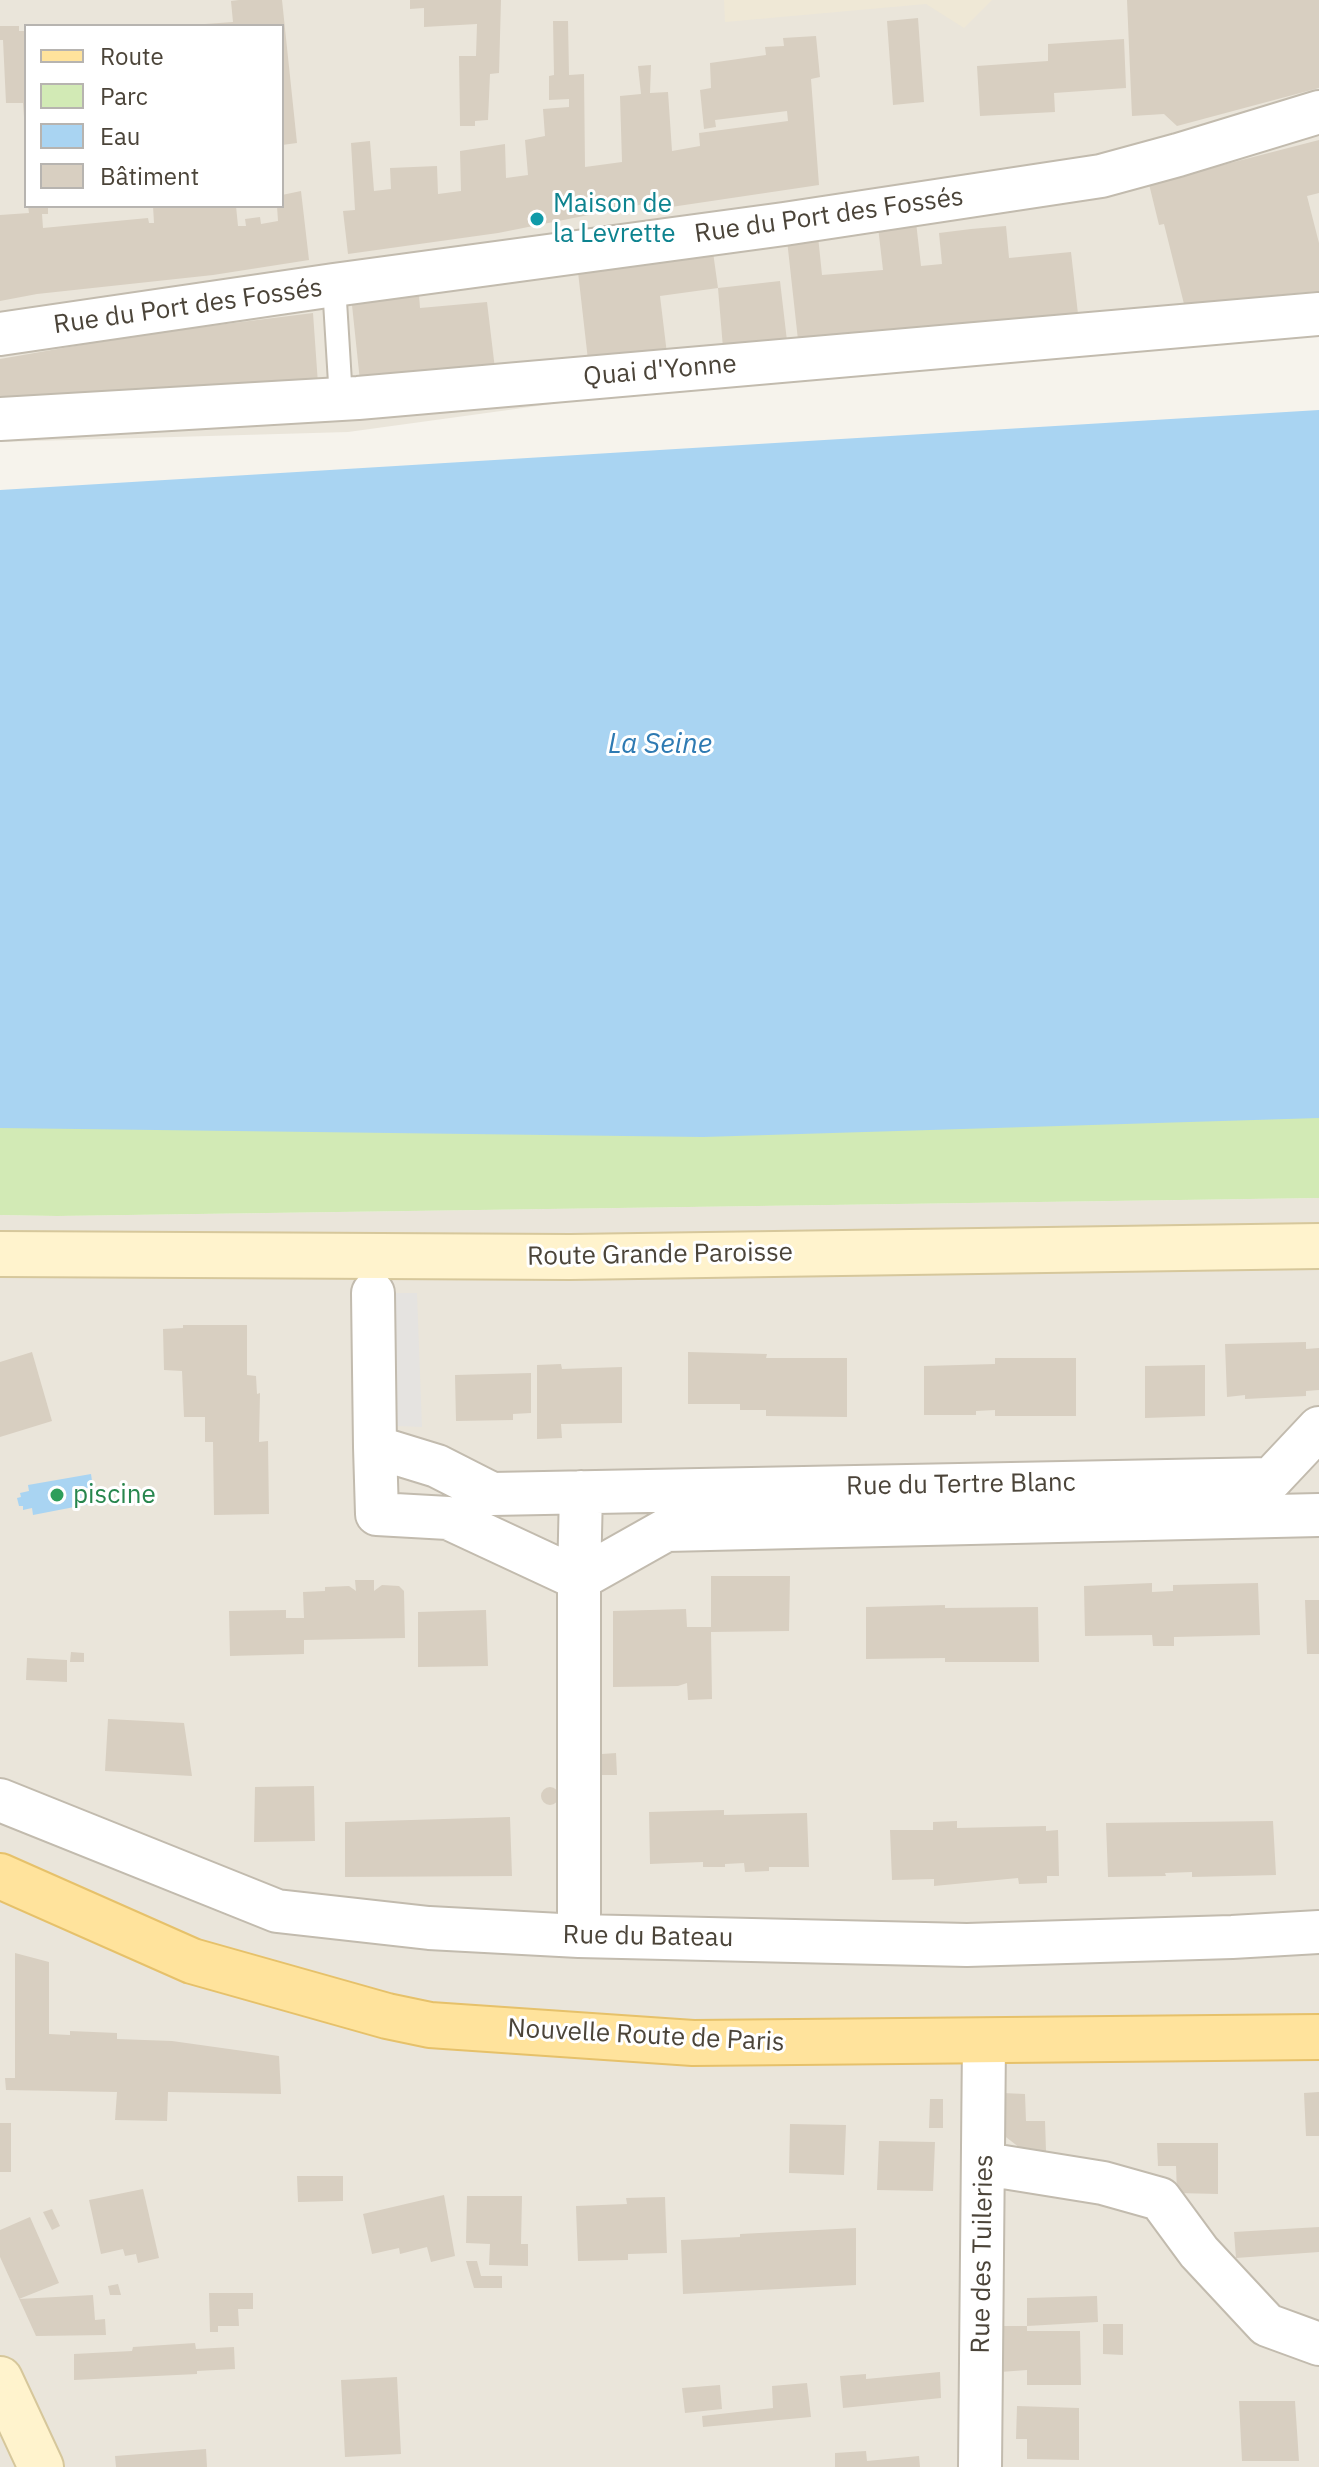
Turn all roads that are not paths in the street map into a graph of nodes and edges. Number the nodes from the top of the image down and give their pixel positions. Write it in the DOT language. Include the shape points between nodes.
graph roads {
  1 [pos="1319,112"];
  2 [pos="334,285"];
  3 [pos="1319,314"];
  4 [pos="0,334"];
  5 [pos="341,399"];
  6 [pos="0,419"];
  7 [pos="1319,1246"];
  8 [pos="0,1254"];
  9 [pos="373,1293"];
  10 [pos="1319,1428"];
  11 [pos="375,1447"];
  12 [pos="581,1492"];
  13 [pos="1319,1515"];
  14 [pos="579,1579"];
  15 [pos="0,1800"];
  16 [pos="0,1876"];
  17 [pos="1319,1932"];
  18 [pos="579,1936"];
  19 [pos="1319,2037"];
  20 [pos="984,2041"];
  21 [pos="985,2164"];
  22 [pos="1319,2344"];
  23 [pos="0,2379"];
  24 [pos="41,2467"];
  25 [pos="980,2467"];
  1 -- 2 [label="street, Rue du Port des Fossés" via="1101,176"];
  2 -- 4 [label="street, Rue du Port des Fossés"];
  2 -- 5 [label="lane"];
  3 -- 5 [label="street, Quai d'Yonne"];
  5 -- 6 [label="street, Quai d'Yonne"];
  7 -- 8 [label="main road, Route Grande Paroisse" via="570,1257"];
  9 -- 11 [label="street"];
  10 -- 12 [label="street, Rue du Tertre Blanc" via="1271,1479"];
  11 -- 12 [label="street, Rue du Tertre Blanc" via="437,1466 492,1494"];
  11 -- 14 [label="street" via="377,1514 448,1518"];
  12 -- 14 [label="street"];
  13 -- 14 [label="street, Rue du Tertre Blanc" via="666,1530"];
  14 -- 18 [label="street"];
  15 -- 18 [label="street, Rue du Bateau" via="277,1911 429,1928"];
  16 -- 20 [label="main road, Nouvelle Route de Paris" via="192,1961 430,2025 693,2043"];
  17 -- 18 [label="street, Rue du Bateau" via="967,1945"];
  19 -- 20 [label="main road, Nouvelle Route de Paris"];
  20 -- 21 [label="street, Rue des Tuileries"];
  21 -- 22 [label="street" via="1103,2183 1160,2199 1199,2252 1267,2325"];
  21 -- 25 [label="street, Rue des Tuileries"];
  23 -- 24 [label="main road"];
}
